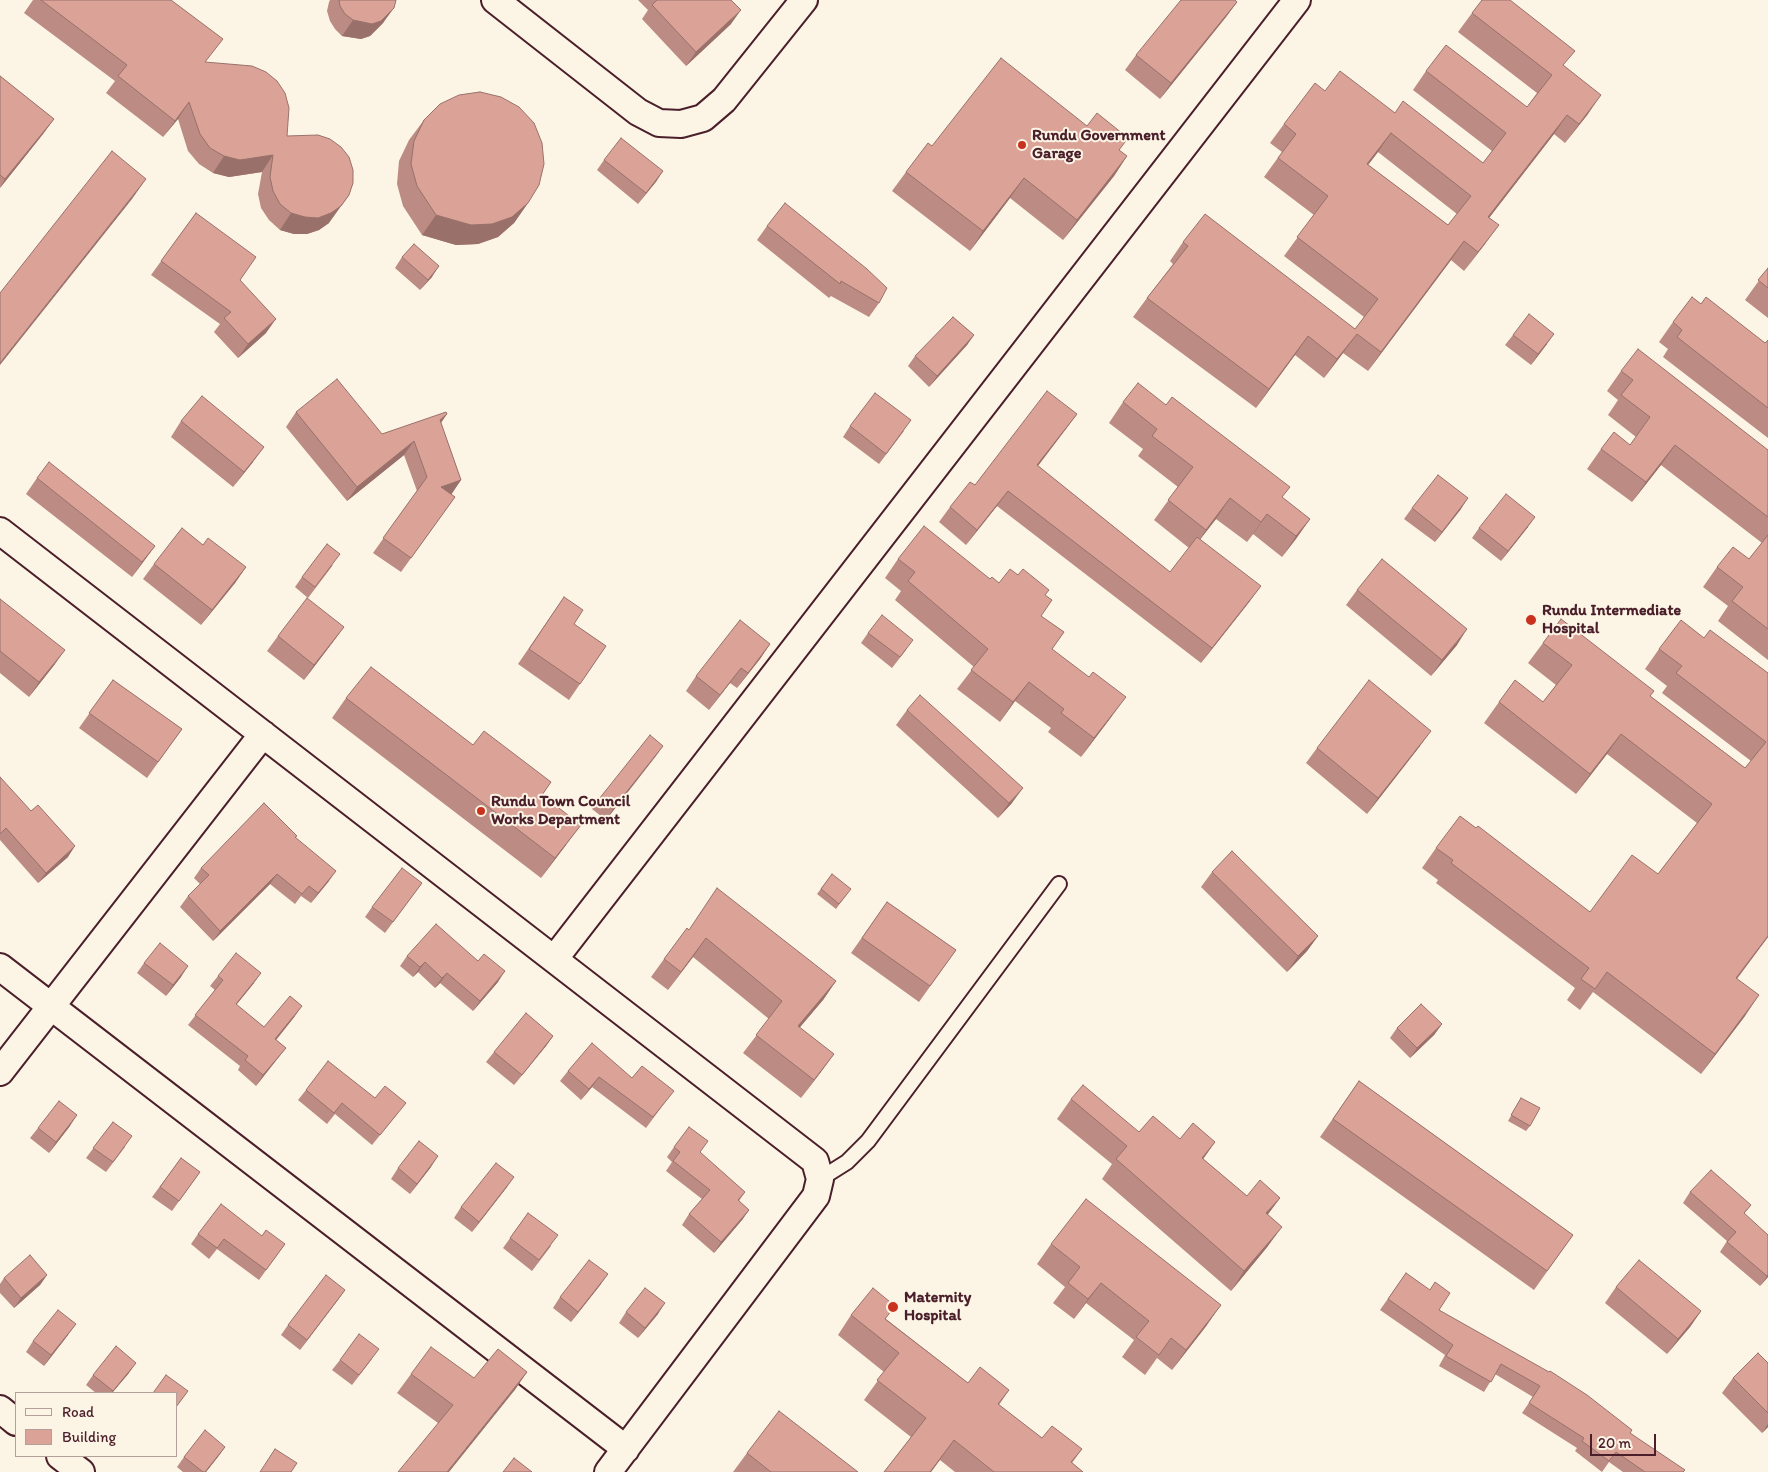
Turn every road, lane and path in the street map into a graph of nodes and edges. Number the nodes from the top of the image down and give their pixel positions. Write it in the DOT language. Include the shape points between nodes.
graph roads {
  1 [pos="495,0"];
  2 [pos="804,0"];
  3 [pos="1298,0"];
  4 [pos="0,530"];
  5 [pos="263,734"];
  6 [pos="1059,884"];
  7 [pos="555,958"];
  8 [pos="0,967"];
  9 [pos="50,1006"];
  10 [pos="0,1072"];
  11 [pos="820,1179"];
  12 [pos="0,1409"];
  13 [pos="15,1421"];
  14 [pos="626,1449"];
  15 [pos="61,1457"];
  16 [pos="80,1472"];
  17 [pos="608,1472"];
  1 -- 2 [label="street" via="638,112 659,123 681,124 703,118 724,100"];
  3 -- 7 [label="street"];
  4 -- 5 [label="street"];
  5 -- 7 [label="street"];
  5 -- 9 [label="street"];
  6 -- 11 [label="lane" via="868,1141 847,1162"];
  7 -- 11 [label="street" via="815,1161"];
  8 -- 9 [label="street"];
  9 -- 10 [label="street"];
  9 -- 14 [label="street"];
  11 -- 14 [label="street" via="816,1196"];
  12 -- 13 [label="street"];
  14 -- 17 [label="street"];
  15 -- 16 [label="street"];
}
